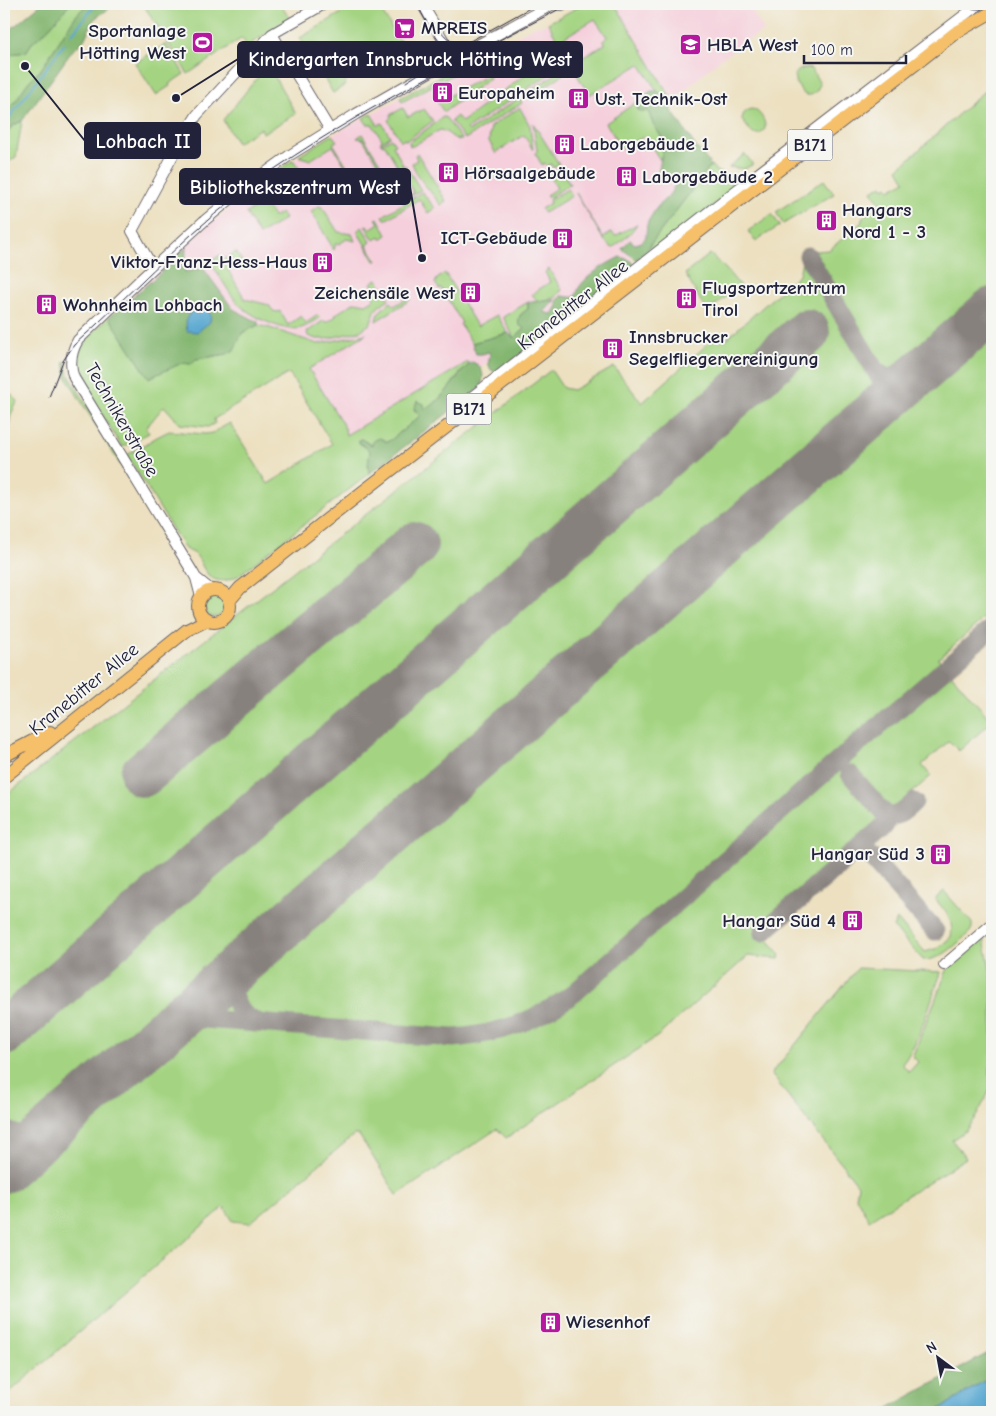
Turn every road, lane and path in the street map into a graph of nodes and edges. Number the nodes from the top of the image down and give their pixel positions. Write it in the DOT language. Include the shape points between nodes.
graph roads {
  1 [pos="324,4"];
  2 [pos="422,4"];
  3 [pos="553,4"];
  4 [pos="564,4"];
  5 [pos="974,5"];
  6 [pos="990,17"];
  7 [pos="272,34"];
  8 [pos="454,58"];
  9 [pos="330,130"];
  10 [pos="153,268"];
  11 [pos="455,410"];
  12 [pos="216,596"];
  13 [pos="203,615"];
  14 [pos="67,726"];
  15 [pos="4,756"];
  16 [pos="4,777"];
  17 [pos="992,924"];
  18 [pos="944,965"];
  1 -- 7 [label="street"];
  2 -- 8 [label="street"];
  3 -- 4 [label="street, Technikerstraße"];
  3 -- 8 [label="street, Technikerstraße"];
  5 -- 6 [label="street"];
  5 -- 11 [label="street, Kranebitter Allee"];
  6 -- 12 [label="main road, Kranebitter Allee / B171" via="930,53 240,588"];
  7 -- 9 [label="street"];
  7 -- 10 [label="street" via="196,115 132,231"];
  8 -- 9 [label="street, Technikerstraße"];
  9 -- 10 [label="street, Technikerstraße" via="231,198"];
  10 -- 12 [label="street, Technikerstraße" via="80,337 72,351 71,367 76,382 196,578"];
  12 -- 13 [label="main road" via="198,606"];
  12 -- 13 [label="main road, B171" via="229,611 225,617 217,621"];
  13 -- 14 [label="main road, Kranebitter Allee"];
  14 -- 15 [label="main road"];
  14 -- 16 [label="main road, Kranebitter Allee"];
  17 -- 18 [label="street"];
}
